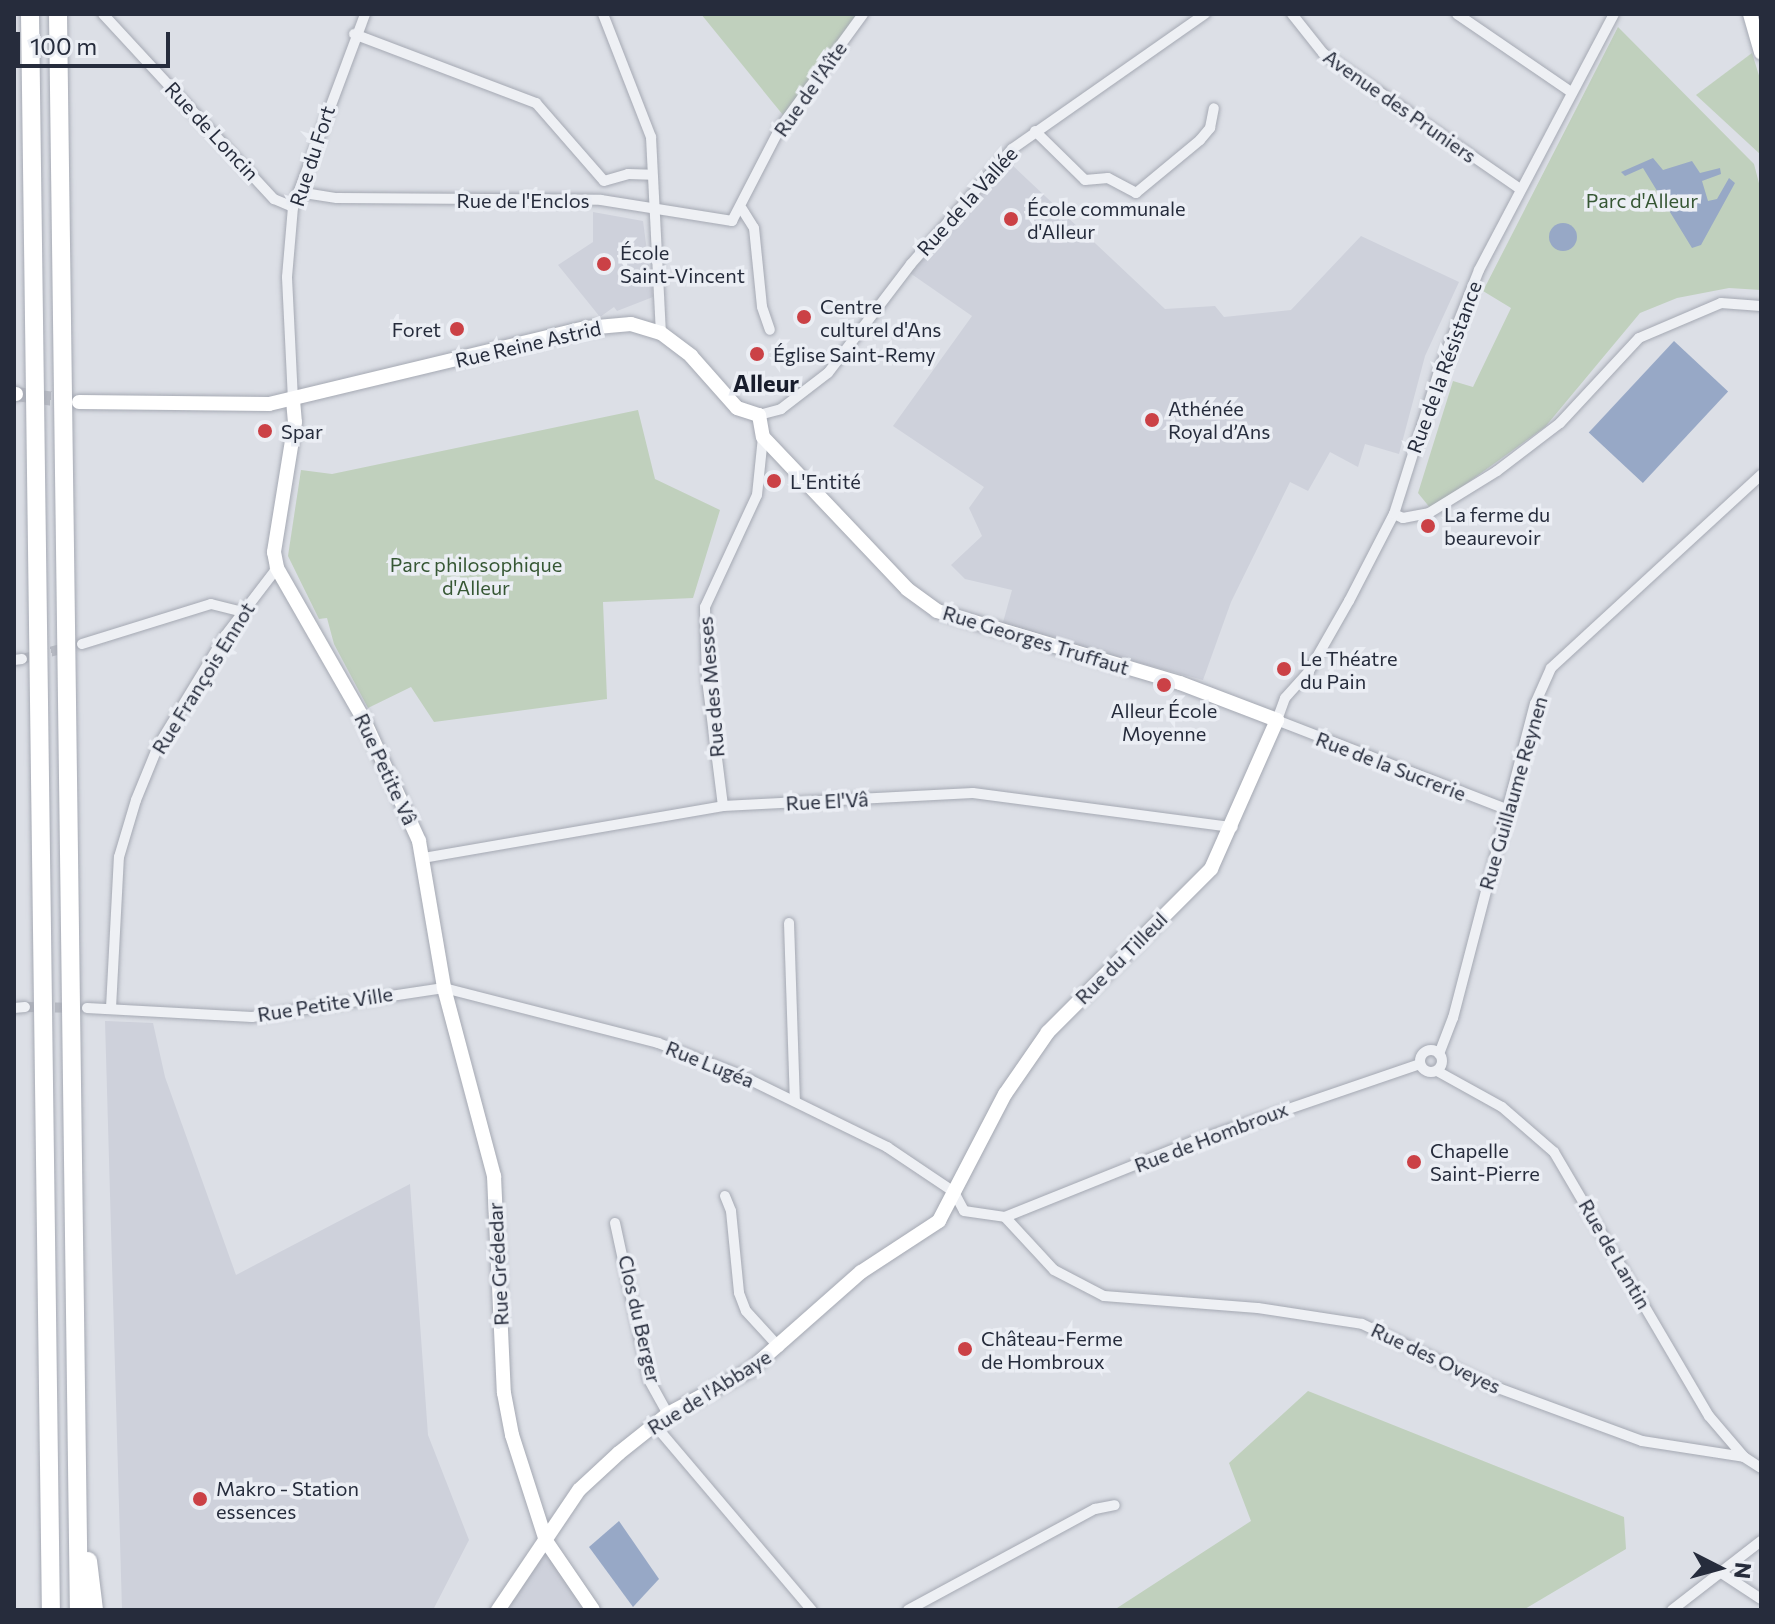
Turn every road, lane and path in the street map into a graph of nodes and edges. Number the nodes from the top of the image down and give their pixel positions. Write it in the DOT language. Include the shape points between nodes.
graph roads {
  1 [pos="30,14"];
  2 [pos="58,14"];
  3 [pos="103,14"];
  4 [pos="365,14"];
  5 [pos="603,14"];
  6 [pos="863,14"];
  7 [pos="1205,14"];
  8 [pos="1292,14"];
  9 [pos="1457,14"];
  10 [pos="1614,14"];
  11 [pos="1750,14"];
  12 [pos="354,34"];
  13 [pos="1761,52"];
  14 [pos="1571,92"];
  15 [pos="1214,108"];
  16 [pos="1035,131"];
  17 [pos="652,175"];
  18 [pos="604,181"];
  19 [pos="1519,188"];
  20 [pos="298,192"];
  21 [pos="601,200"];
  22 [pos="652,206"];
  23 [pos="293,207"];
  24 [pos="742,209"];
  25 [pos="1761,306"];
  26 [pos="770,330"];
  27 [pos="661,333"];
  28 [pos="293,400"];
  29 [pos="79,402"];
  30 [pos="759,415"];
  31 [pos="763,437"];
  32 [pos="1761,475"];
  33 [pos="1394,514"];
  34 [pos="277,568"];
  35 [pos="243,612"];
  36 [pos="82,644"];
  37 [pos="1277,720"];
  38 [pos="723,806"];
  39 [pos="1506,809"];
  40 [pos="1233,827"];
  41 [pos="423,858"];
  42 [pos="789,923"];
  43 [pos="444,988"];
  44 [pos="87,1008"];
  45 [pos="111,1008"];
  46 [pos="1439,1054"];
  47 [pos="1420,1064"];
  48 [pos="1437,1071"];
  49 [pos="795,1101"];
  50 [pos="954,1192"];
  51 [pos="725,1196"];
  52 [pos="1005,1217"];
  53 [pos="615,1223"];
  54 [pos="75,1319"];
  55 [pos="779,1347"];
  56 [pos="668,1414"];
  57 [pos="654,1424"];
  58 [pos="1744,1457"];
  59 [pos="1761,1468"];
  60 [pos="1115,1505"];
  61 [pos="546,1541"];
  62 [pos="1761,1541"];
  63 [pos="1723,1574"];
  64 [pos="1761,1599"];
  65 [pos="1677,1609"];
  66 [pos="51,1610"];
  67 [pos="79,1610"];
  68 [pos="94,1610"];
  69 [pos="498,1610"];
  70 [pos="593,1610"];
  71 [pos="812,1610"];
  72 [pos="908,1610"];
  1 -- 66 [label="highway"];
  2 -- 54 [label="highway"];
  3 -- 23 [label="street, Rue de Loncin" via="274,199"];
  4 -- 12 [label="street, Rue du Fort"];
  5 -- 17 [label="street" via="646,120"];
  6 -- 24 [label="street, Rue de l'Aîte" via="780,128"];
  7 -- 16 [label="street, Rue de la Vallée"];
  8 -- 19 [label="street, Avenue des Pruniers" via="1323,53"];
  9 -- 14 [label="street"];
  10 -- 14 [label="street, Rue de la Résistance"];
  11 -- 13 [label="street"];
  12 -- 18 [label="street" via="536,103"];
  12 -- 20 [label="street, Rue du Fort"];
  14 -- 19 [label="street, Rue de la Résistance"];
  15 -- 16 [label="street" via="1210,128 1200,140 1136,193 1108,178 1085,180"];
  16 -- 30 [label="street, Rue de la Vallée" via="970,195 828,373 781,409"];
  17 -- 18 [label="street"];
  17 -- 22 [label="street"];
  18 -- 21 [label="street"];
  19 -- 33 [label="street, Rue de la Résistance" via="1440,368"];
  20 -- 21 [label="street, Rue de l'Enclos" via="337,198"];
  20 -- 23 [label="street, Rue du Fort"];
  21 -- 22 [label="street, Rue de l'Enclos"];
  22 -- 24 [label="street, Rue de l'Enclos" via="726,222"];
  22 -- 27 [label="street"];
  23 -- 28 [label="street, Rue du Fort" via="287,277"];
  24 -- 26 [label="street" via="754,228 762,307"];
  25 -- 33 [label="street" via="1721,303 1639,338 1560,423 1497,471 1429,513 1403,518"];
  27 -- 28 [label="street, Rue Reine Astrid" via="631,324 586,328"];
  27 -- 30 [label="street, Rue Reine Astrid" via="691,356 737,408"];
  28 -- 29 [label="street, Rue Reine Astrid"];
  28 -- 34 [label="street" via="295,422 274,552"];
  30 -- 31 [label="street"];
  31 -- 37 [label="street, Rue Georges Truffaut" via="907,589 937,611 1180,683"];
  31 -- 38 [label="street, Rue des Messes" via="757,495 705,607 707,680"];
  32 -- 39 [label="street, Rue Guillaume Reynen" via="1551,668 1535,704"];
  33 -- 37 [label="street, Rue de la Résistance"];
  34 -- 35 [label="street, Rue François Ennot"];
  34 -- 41 [label="street, Rue Petite Vâ" via="363,718 409,815"];
  35 -- 36 [label="street" via="211,604"];
  35 -- 45 [label="street, Rue François Ennot" via="158,746 136,800 119,857"];
  37 -- 39 [label="street, Rue de la Sucrerie"];
  37 -- 40 [label="street, Rue du Tilleul"];
  38 -- 40 [label="street, Rue El'Vâ" via="973,793"];
  38 -- 41 [label="street, Rue El'Vâ"];
  39 -- 46 [label="street, Rue Guillaume Reynen" via="1453,1018"];
  40 -- 50 [label="street, Rue du Tilleul" via="1211,869 1048,1032 1005,1094"];
  41 -- 43 [label="street, Rue Petite Vâ"];
  42 -- 49 [label="street"];
  43 -- 45 [label="street, Rue Petite Ville" via="252,1017"];
  43 -- 49 [label="street, Rue Lugéa" via="658,1043"];
  43 -- 61 [label="street, Rue Grédedar" via="494,1176 504,1393"];
  44 -- 45 [label="street, Rue Petite Ville"];
  46 -- 47 [label="street, Rue de Hombroux" via="1426,1052"];
  46 -- 48 [label="street, Rue Guillaume Reynen"];
  47 -- 48 [label="street, Rue de Lantin" via="1428,1072"];
  47 -- 52 [label="street, Rue de Hombroux" via="1220,1132"];
  48 -- 58 [label="street, Rue de Lantin" via="1502,1107 1554,1152 1709,1416"];
  49 -- 50 [label="street, Rue Lugéa" via="887,1147"];
  50 -- 52 [label="street, Rue Lugéa" via="964,1211"];
  50 -- 55 [label="street, Rue de l'Abbaye" via="939,1221 861,1272"];
  51 -- 55 [label="street" via="739,1293 746,1311"];
  52 -- 58 [label="street, Rue des Oveyes" via="1054,1270 1104,1296 1258,1308 1362,1324 1475,1379 1642,1441"];
  53 -- 56 [label="street, Clos du Berger" via="649,1380"];
  54 -- 67 [label="highway"];
  54 -- 68 [label="highway" via="82,1345"];
  55 -- 56 [label="street, Rue de l'Abbaye" via="750,1370"];
  56 -- 57 [label="street, Rue de l'Abbaye"];
  57 -- 61 [label="street, Rue de l'Abbaye" via="579,1490"];
  57 -- 71 [label="street"];
  58 -- 59 [label="street, Rue de Lantin"];
  60 -- 72 [label="street" via="1095,1509"];
  61 -- 69 [label="street, Rue de l'Abbaye"];
  61 -- 70 [label="street, Rue Grédedar"];
  62 -- 63 [label="street"];
  63 -- 64 [label="street"];
  63 -- 65 [label="street"];
}
